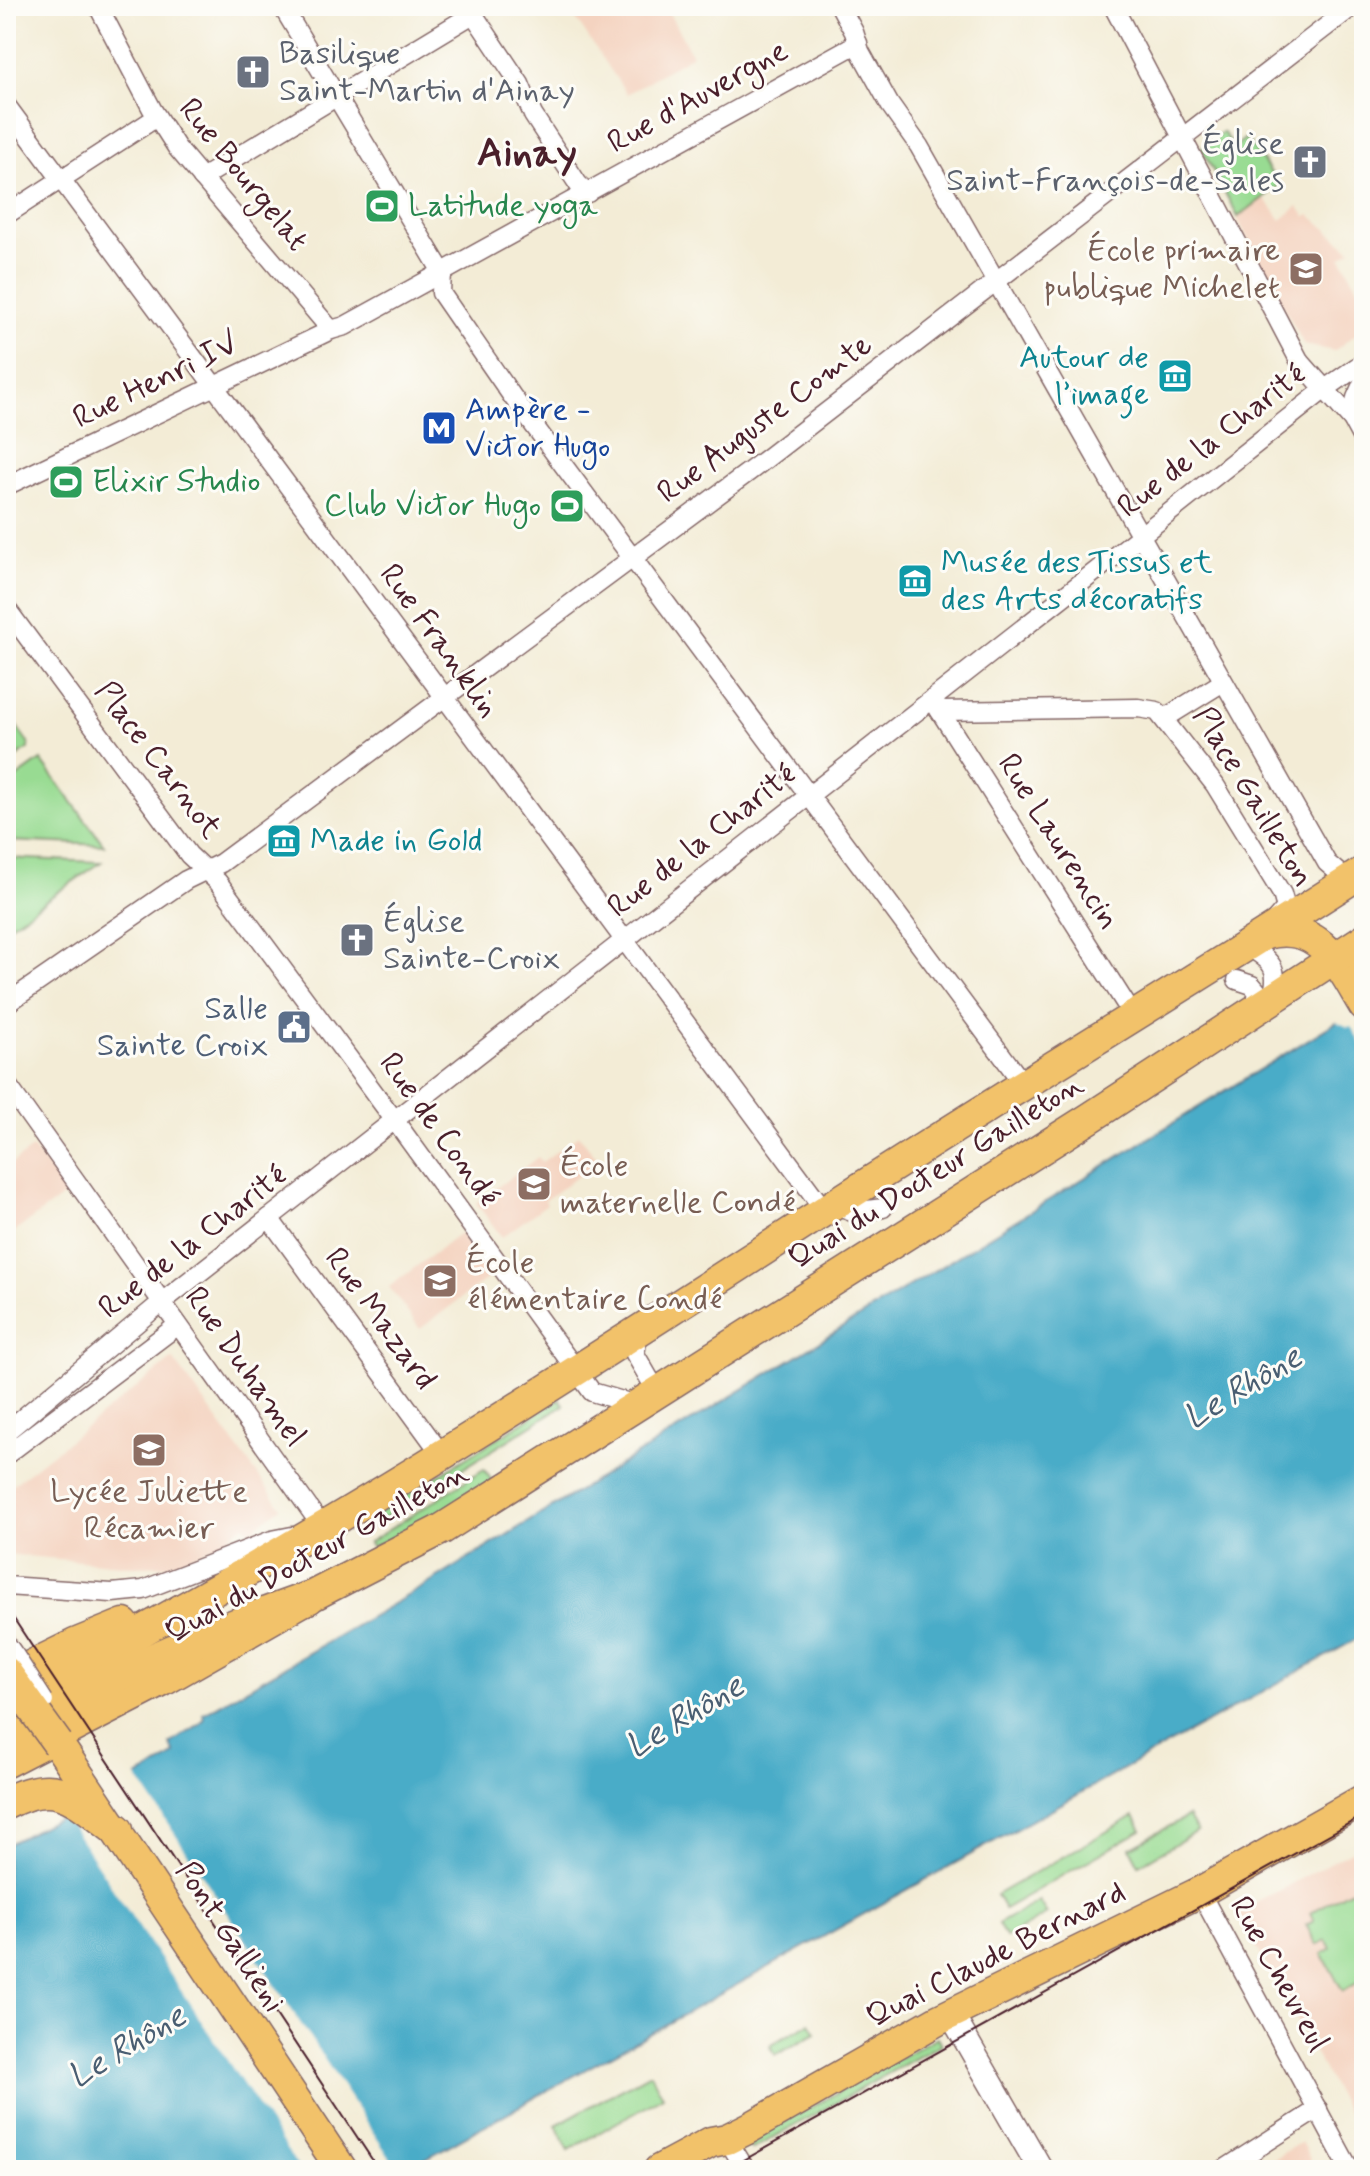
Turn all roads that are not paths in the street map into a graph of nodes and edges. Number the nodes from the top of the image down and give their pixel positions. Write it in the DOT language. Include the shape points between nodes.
graph roads {
  1 [pos="98,6"];
  2 [pos="282,6"];
  3 [pos="840,6"];
  4 [pos="1113,6"];
  5 [pos="1353,6"];
  6 [pos="471,10"];
  7 [pos="858,43"];
  8 [pos="336,96"];
  9 [pos="6,105"];
  10 [pos="157,117"];
  11 [pos="1181,137"];
  12 [pos="202,178"];
  13 [pos="61,180"];
  14 [pos="588,193"];
  15 [pos="6,215"];
  16 [pos="442,272"];
  17 [pos="994,281"];
  18 [pos="331,330"];
  19 [pos="1364,362"];
  20 [pos="1364,380"];
  21 [pos="213,388"];
  22 [pos="1325,389"];
  23 [pos="1352,420"];
  24 [pos="1364,442"];
  25 [pos="6,486"];
  26 [pos="1142,535"];
  27 [pos="633,557"];
  28 [pos="6,608"];
  29 [pos="1223,682"];
  30 [pos="444,698"];
  31 [pos="936,705"];
  32 [pos="1165,718"];
  33 [pos="808,794"];
  34 [pos="206,870"];
  35 [pos="1351,878"];
  36 [pos="1364,939"];
  37 [pos="623,941"];
  38 [pos="1255,941"];
  39 [pos="1334,959"];
  40 [pos="1237,980"];
  41 [pos="6,1004"];
  42 [pos="1363,1004"];
  43 [pos="1262,1007"];
  44 [pos="1134,1017"];
  45 [pos="6,1083"];
  46 [pos="1024,1085"];
  47 [pos="395,1121"];
  48 [pos="829,1208"];
  49 [pos="883,1208"];
  50 [pos="269,1218"];
  51 [pos="162,1302"];
  52 [pos="178,1325"];
  53 [pos="639,1331"];
  54 [pos="576,1371"];
  55 [pos="646,1399"];
  56 [pos="6,1432"];
  57 [pos="6,1455"];
  58 [pos="442,1455"];
  59 [pos="323,1528"];
  60 [pos="6,1586"];
  61 [pos="223,1586"];
  62 [pos="308,1598"];
  63 [pos="8,1662"];
  64 [pos="6,1704"];
  65 [pos="6,1731"];
  66 [pos="6,1762"];
  67 [pos="69,1784"];
  68 [pos="1364,1799"];
  69 [pos="6,1803"];
  70 [pos="117,1830"];
  71 [pos="1200,1892"];
  72 [pos="951,2014"];
  73 [pos="1318,2109"];
  74 [pos="727,2139"];
  75 [pos="342,2170"];
  76 [pos="659,2170"];
  77 [pos="746,2170"];
  78 [pos="1041,2170"];
  79 [pos="1223,2170"];
  80 [pos="1350,2170"];
  1 -- 10 [label="street, Rue Bourgelat"];
  2 -- 8 [label="street"];
  3 -- 7 [label="street"];
  4 -- 11 [label="street"];
  5 -- 11 [label="street, Rue Auguste Comte"];
  6 -- 8 [label="street"];
  6 -- 14 [label="street" via="520,84 541,127"];
  7 -- 14 [label="street, Rue d'Auvergne"];
  7 -- 17 [label="street"];
  8 -- 12 [label="street"];
  8 -- 16 [label="street"];
  9 -- 13 [label="street, Rue Franklin"];
  10 -- 12 [label="street, Rue Bourgelat"];
  10 -- 13 [label="street"];
  11 -- 17 [label="street, Rue Auguste Comte"];
  11 -- 22 [label="street" via="1294,351"];
  12 -- 18 [label="street, Rue Bourgelat"];
  13 -- 15 [label="street"];
  13 -- 21 [label="street, Rue Franklin"];
  14 -- 16 [label="street, Rue d'Auvergne"];
  16 -- 18 [label="street, Rue d'Auvergne"];
  16 -- 27 [label="street" via="441,293"];
  17 -- 26 [label="street"];
  17 -- 27 [label="street, Rue Auguste Comte"];
  18 -- 21 [label="street, Rue Henri IV"];
  19 -- 22 [label="street, Rue de la Charité"];
  20 -- 23 [label="street"];
  21 -- 25 [label="street, Rue Henri IV"];
  21 -- 30 [label="street, Rue Franklin"];
  22 -- 23 [label="street"];
  22 -- 26 [label="street, Rue de la Charité"];
  23 -- 24 [label="street"];
  26 -- 29 [label="street"];
  26 -- 31 [label="street, Rue de la Charité"];
  27 -- 30 [label="street, Rue Auguste Comte"];
  27 -- 33 [label="street"];
  28 -- 34 [label="street, Place Carnot" via="189,855"];
  29 -- 32 [label="street, Place Gailleton"];
  29 -- 35 [label="street, Place Gailleton"];
  30 -- 34 [label="street, Rue Auguste Comte"];
  30 -- 37 [label="street, Rue Franklin"];
  31 -- 32 [label="street" via="1149,708"];
  31 -- 33 [label="street, Rue de la Charité"];
  31 -- 44 [label="street, Rue Laurencin"];
  32 -- 38 [label="street, Place Gailleton" via="1215,785 1282,894 1286,908"];
  33 -- 37 [label="street, Rue de la Charité"];
  33 -- 46 [label="street"];
  34 -- 41 [label="street, Place Carnot"];
  34 -- 47 [label="street, Rue de Condé"];
  35 -- 38 [label="main road, Quai du Docteur Gailleton"];
  36 -- 39 [label="main road, Quai du Docteur Gailleton"];
  37 -- 47 [label="street, Rue de la Charité"];
  37 -- 48 [label="street, Rue Franklin"];
  38 -- 39 [label="main road" via="1294,930 1315,940"];
  38 -- 43 [label="street" via="1277,982"];
  38 -- 44 [label="main road, Quai du Docteur Gailleton"];
  39 -- 42 [label="main road"];
  39 -- 43 [label="main road, Quai du Docteur Gailleton"];
  40 -- 43 [label="street" via="1252,985"];
  43 -- 55 [label="main road, Quai du Docteur Gailleton"];
  44 -- 46 [label="main road, Quai du Docteur Gailleton"];
  45 -- 51 [label="street, Rue Duhamel"];
  46 -- 48 [label="main road, Quai du Docteur Gailleton"];
  47 -- 50 [label="street, Rue de la Charité"];
  47 -- 54 [label="street, Rue de Condé"];
  48 -- 49 [label="street, Quai du Docteur Gailleton"];
  48 -- 53 [label="main road, Quai du Docteur Gailleton"];
  50 -- 51 [label="street, Rue de la Charité"];
  50 -- 58 [label="street, Rue Mazard"];
  51 -- 52 [label="street, Rue Duhamel"];
  51 -- 56 [label="street, Rue de la Charité"];
  52 -- 57 [label="street, Rue de la Charité"];
  52 -- 59 [label="street, Rue Duhamel"];
  53 -- 54 [label="main road, Quai du Docteur Gailleton"];
  53 -- 55 [label="street" via="635,1354"];
  54 -- 55 [label="street, Rue de Condé" via="592,1392"];
  54 -- 58 [label="main road, Quai du Docteur Gailleton"];
  55 -- 62 [label="main road, Quai du Docteur Gailleton" via="442,1529"];
  58 -- 59 [label="main road, Quai du Docteur Gailleton"];
  59 -- 60 [label="street, Quai du Docteur Gailleton" via="272,1540 143,1590"];
  59 -- 61 [label="main road, Quai du Docteur Gailleton"];
  61 -- 63 [label="main road" via="75,1644"];
  61 -- 64 [label="main road"];
  62 -- 65 [label="highway" via="168,1652"];
  62 -- 66 [label="main road, Quai du Docteur Gailleton"];
  63 -- 67 [label="main road, bridge" via="58,1744"];
  67 -- 69 [label="highway"];
  67 -- 70 [label="highway" via="77,1800"];
  68 -- 71 [label="main road, Quai Claude Bernard"];
  70 -- 75 [label="main road, Pont Gallieni"];
  71 -- 72 [label="main road, Quai Claude Bernard"];
  71 -- 73 [label="street, Rue Chevreul"];
  72 -- 74 [label="main road, Quai Claude Bernard"];
  72 -- 78 [label="street"];
  73 -- 79 [label="street"];
  73 -- 80 [label="street, Rue Chevreul"];
  74 -- 76 [label="main road, Quai Claude Bernard"];
  74 -- 77 [label="street"];
}
